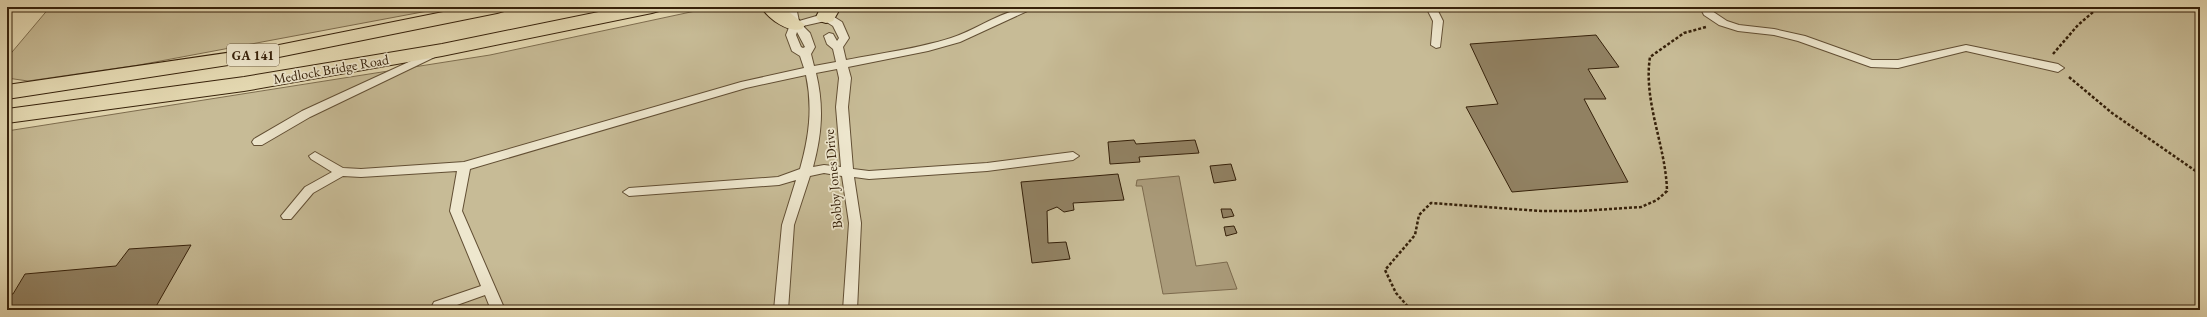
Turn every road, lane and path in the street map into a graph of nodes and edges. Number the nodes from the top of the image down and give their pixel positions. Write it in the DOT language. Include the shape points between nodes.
graph roads {
  1 [pos="497,7"];
  2 [pos="652,7"];
  3 [pos="771,7"];
  4 [pos="1031,7"];
  5 [pos="1431,7"];
  6 [pos="1705,7"];
  7 [pos="2099,7"];
  8 [pos="793,16"];
  9 [pos="827,19"];
  10 [pos="1723,23"];
  11 [pos="1436,45"];
  12 [pos="838,46"];
  13 [pos="442,50"];
  14 [pos="843,64"];
  15 [pos="2058,68"];
  16 [pos="811,70"];
  17 [pos="7,92"];
  18 [pos="7,116"];
  19 [pos="258,142"];
  20 [pos="315,156"];
  21 [pos="1073,156"];
  22 [pos="464,166"];
  23 [pos="341,172"];
  24 [pos="805,172"];
  25 [pos="848,172"];
  26 [pos="2200,174"];
  27 [pos="629,192"];
  28 [pos="287,216"];
  29 [pos="489,288"];
  30 [pos="439,306"];
  31 [pos="498,310"];
  32 [pos="781,310"];
  33 [pos="850,310"];
  34 [pos="1411,310"];
  1 -- 17 [label="highway, Medlock Bridge Road / GA 141" via="274,52"];
  2 -- 13 [label="highway, Medlock Bridge Road / GA 141"];
  3 -- 8 [label="highway"];
  4 -- 14 [label="lane" via="956,40 928,48"];
  5 -- 11 [label="lane" via="1438,21"];
  6 -- 10 [label="lane" via="1708,13"];
  7 -- 15 [label="path" via="2078,25 2049,58"];
  8 -- 9 [label="lane"];
  8 -- 16 [label="lane, Bobby Jones Drive" via="793,42 796,49 805,54"];
  9 -- 12 [label="lane, Bobby Jones Drive" via="831,42"];
  9 -- 12 [label="lane, Bobby Jones Drive" via="838,24 844,38"];
  10 -- 15 [label="lane" via="1738,28 1802,38 1871,63 1898,64 1966,48"];
  10 -- 34 [label="path" via="1684,33 1650,57 1648,67 1653,114 1667,172 1667,191 1657,200 1641,207 1580,211 1541,211 1431,203 1419,215 1415,235 1385,270 1396,293"];
  12 -- 14 [label="lane, Bobby Jones Drive"];
  13 -- 18 [label="highway, Medlock Bridge Road / GA 141" via="244,84"];
  13 -- 19 [label="lane" via="306,114"];
  14 -- 16 [label="lane"];
  14 -- 25 [label="lane, Bobby Jones Drive" via="845,78 842,107"];
  15 -- 26 [label="path" via="2112,113"];
  16 -- 22 [label="lane" via="745,85"];
  16 -- 24 [label="lane, Bobby Jones Drive" via="818,104"];
  20 -- 23 [label="lane"];
  21 -- 25 [label="lane" via="987,167 869,174"];
  22 -- 23 [label="lane"];
  22 -- 29 [label="lane" via="456,211"];
  23 -- 28 [label="lane" via="309,190"];
  24 -- 25 [label="lane" via="824,169"];
  24 -- 27 [label="lane" via="779,181"];
  24 -- 32 [label="lane, Bobby Jones Drive" via="788,225"];
  25 -- 33 [label="lane, Bobby Jones Drive" via="855,223"];
  29 -- 30 [label="lane"];
  29 -- 31 [label="lane"];
}
